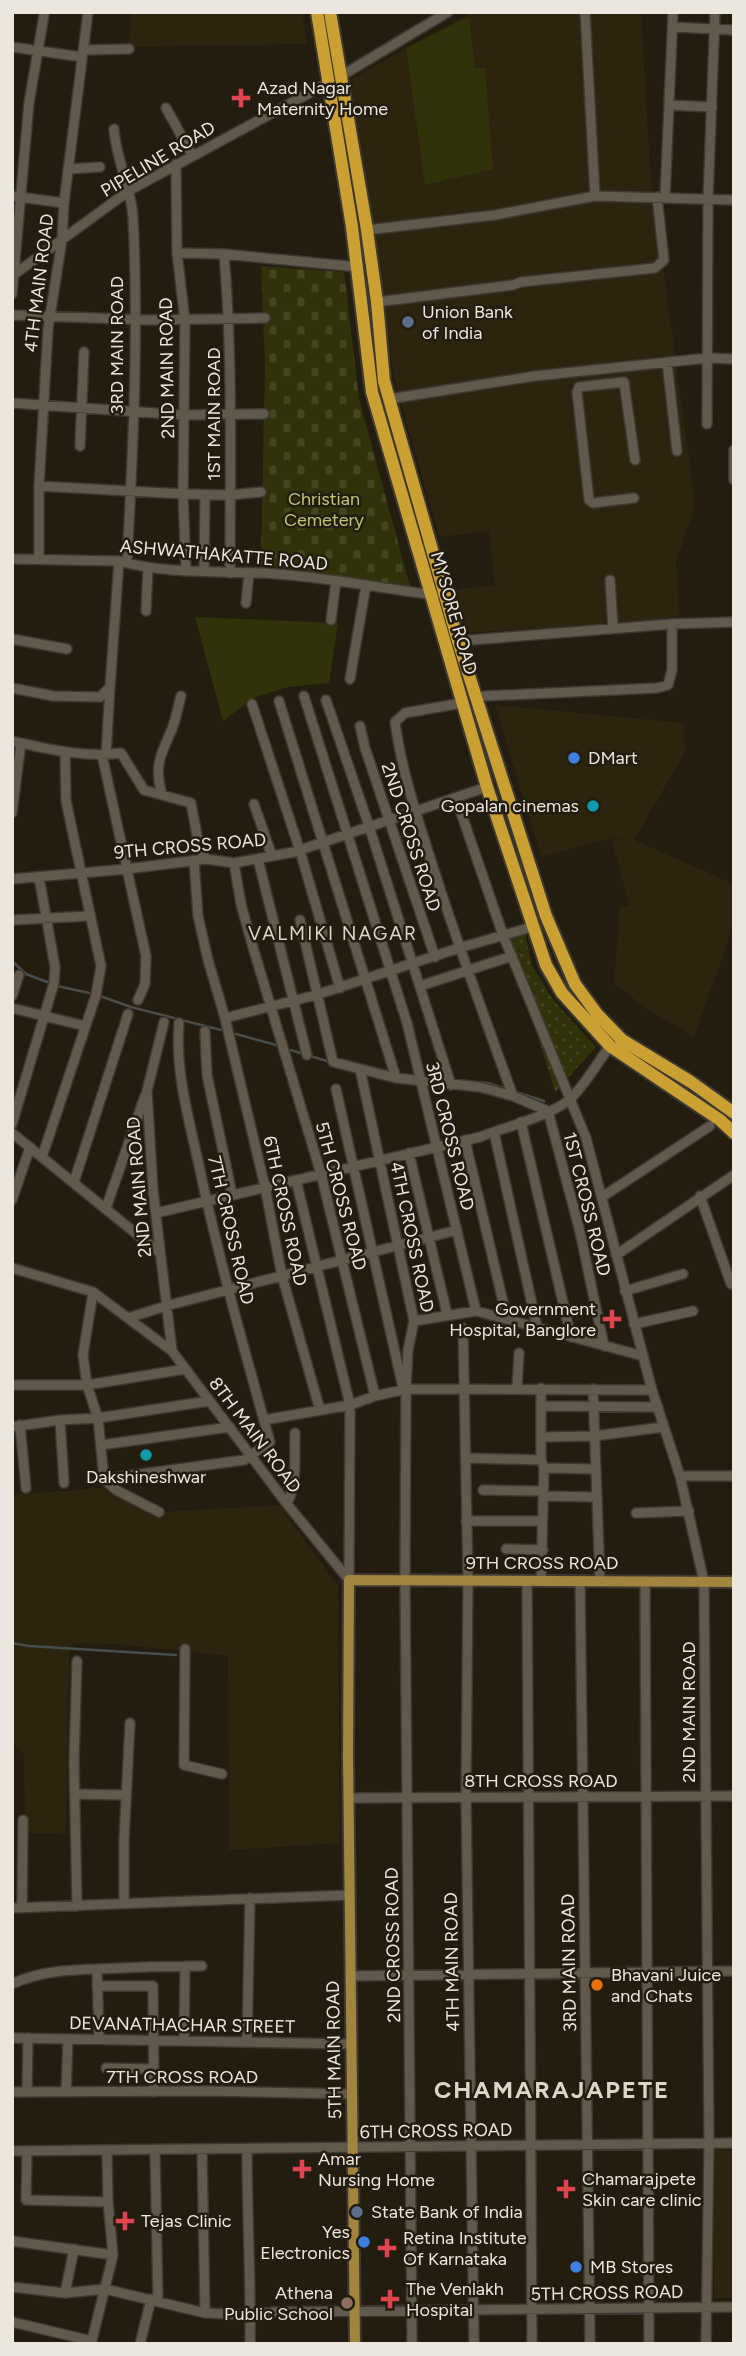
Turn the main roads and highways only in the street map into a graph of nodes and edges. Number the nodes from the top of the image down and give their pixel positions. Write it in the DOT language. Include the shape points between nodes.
graph roads {
  1 [pos="317,12"];
  2 [pos="330,12"];
  3 [pos="733,1111"];
  4 [pos="734,1133"];
  5 [pos="349,1580"];
  6 [pos="734,1582"];
  7 [pos="355,2344"];
  1 -- 4 [label="highway, MYSORE ROAD" via="358,267 372,392 487,787 545,965 562,993 610,1046"];
  2 -- 3 [label="highway, MYSORE ROAD" via="367,230 384,381 458,641 545,916 575,984 622,1040"];
  5 -- 6 [label="main road, 9TH CROSS ROAD"];
  5 -- 7 [label="main road, 5TH MAIN ROAD"];
}
